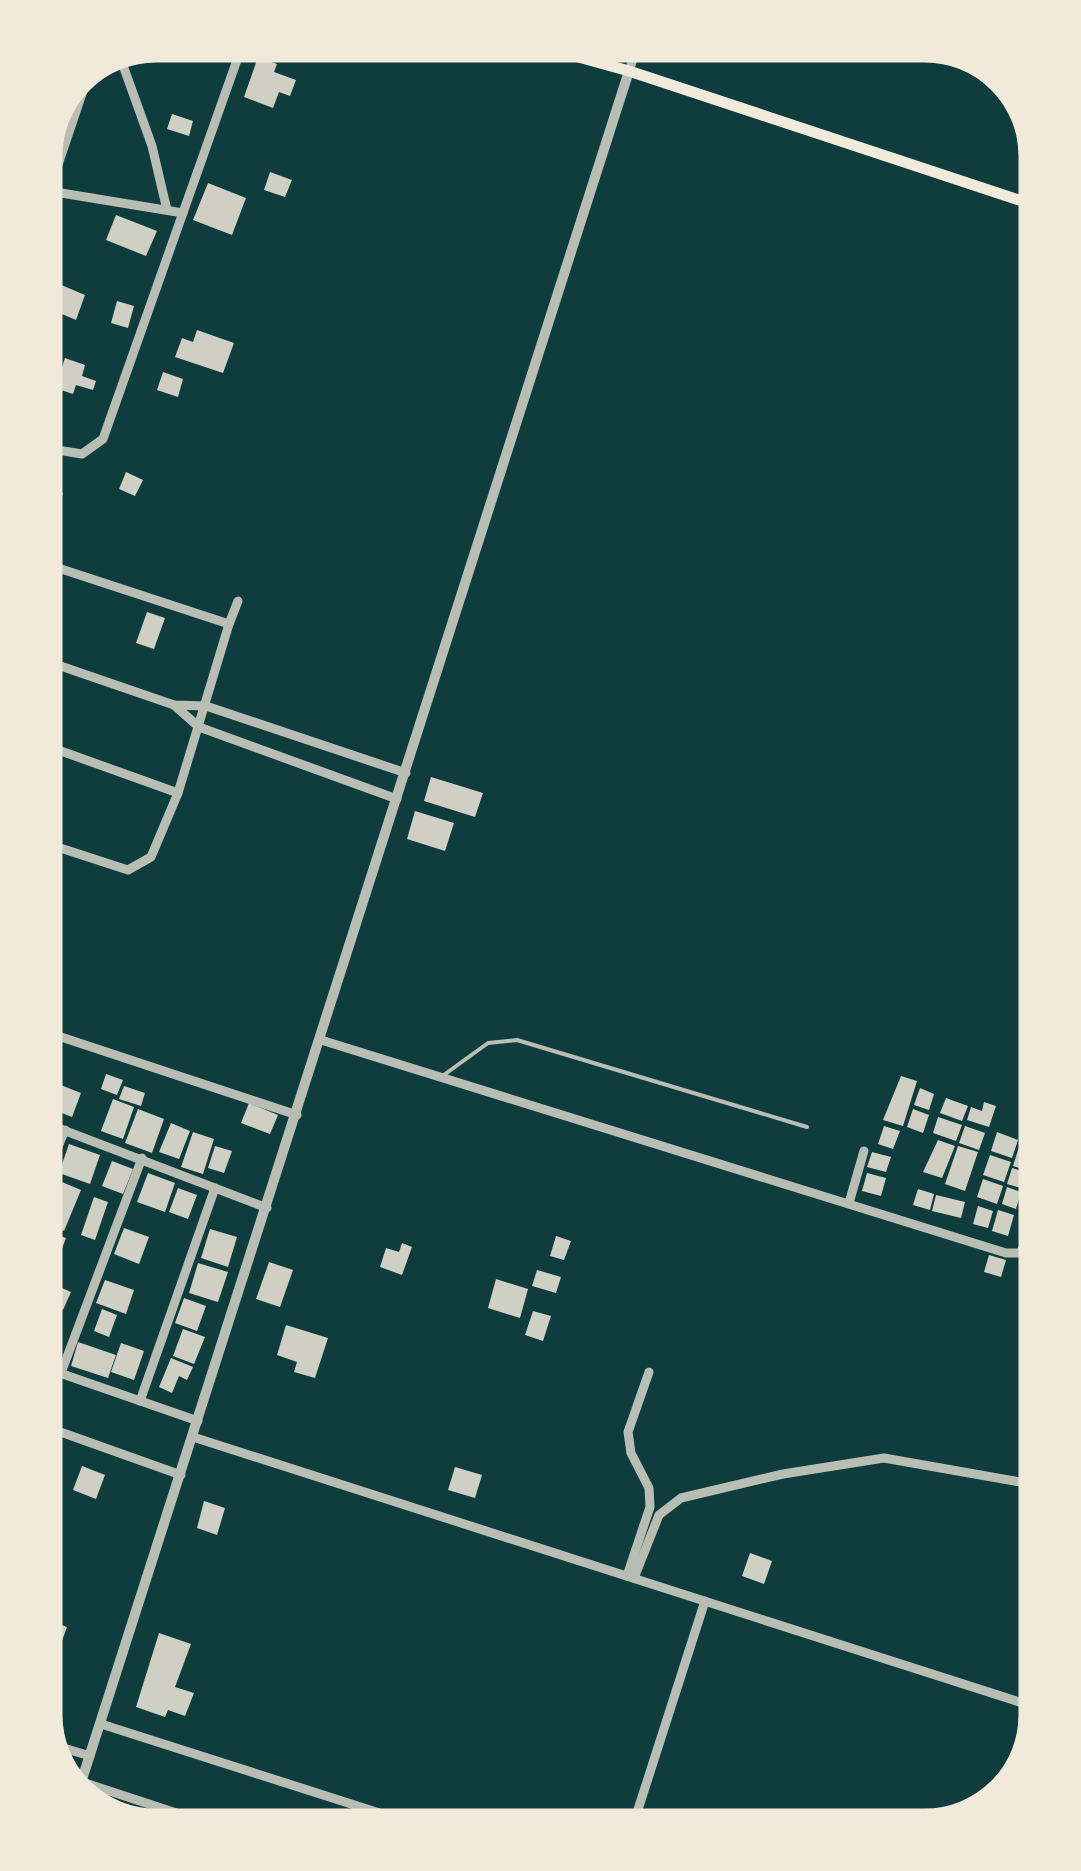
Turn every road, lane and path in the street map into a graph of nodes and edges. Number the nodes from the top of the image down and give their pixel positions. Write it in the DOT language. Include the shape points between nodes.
graph roads {
  1 [pos="237,60"];
  2 [pos="589,60"];
  3 [pos="633,60"];
  4 [pos="123,66"];
  5 [pos="629,71"];
  6 [pos="80,98"];
  7 [pos="60,153"];
  8 [pos="60,194"];
  9 [pos="1021,201"];
  10 [pos="167,210"];
  11 [pos="182,213"];
  12 [pos="60,450"];
  13 [pos="60,569"];
  14 [pos="238,600"];
  15 [pos="229,624"];
  16 [pos="60,666"];
  17 [pos="174,704"];
  18 [pos="206,706"];
  19 [pos="198,727"];
  20 [pos="271,727"];
  21 [pos="263,748"];
  22 [pos="60,751"];
  23 [pos="406,773"];
  24 [pos="178,792"];
  25 [pos="398,799"];
  26 [pos="60,848"];
  27 [pos="60,1037"];
  28 [pos="321,1040"];
  29 [pos="440,1078"];
  30 [pos="297,1115"];
  31 [pos="807,1126"];
  32 [pos="60,1128"];
  33 [pos="64,1130"];
  34 [pos="60,1140"];
  35 [pos="864,1150"];
  36 [pos="142,1158"];
  37 [pos="214,1188"];
  38 [pos="849,1203"];
  39 [pos="267,1208"];
  40 [pos="1021,1251"];
  41 [pos="60,1361"];
  42 [pos="60,1372"];
  43 [pos="650,1372"];
  44 [pos="140,1401"];
  45 [pos="198,1421"];
  46 [pos="60,1432"];
  47 [pos="193,1437"];
  48 [pos="181,1475"];
  49 [pos="1021,1482"];
  50 [pos="630,1577"];
  51 [pos="705,1601"];
  52 [pos="1021,1703"];
  53 [pos="101,1724"];
  54 [pos="66,1748"];
  55 [pos="90,1756"];
  56 [pos="83,1777"];
  57 [pos="104,1795"];
  58 [pos="154,1811"];
  59 [pos="373,1811"];
  60 [pos="638,1811"];
  1 -- 11 [label="street"];
  2 -- 5 [label="main road"];
  3 -- 5 [label="street"];
  4 -- 10 [label="street"];
  5 -- 9 [label="main road"];
  5 -- 23 [label="street"];
  6 -- 7 [label="street"];
  8 -- 10 [label="street"];
  10 -- 11 [label="street"];
  11 -- 12 [label="street" via="103,440 82,454"];
  13 -- 15 [label="street"];
  14 -- 15 [label="street"];
  15 -- 18 [label="street"];
  16 -- 17 [label="street"];
  17 -- 18 [label="street"];
  17 -- 19 [label="street"];
  18 -- 19 [label="street"];
  18 -- 20 [label="street"];
  19 -- 21 [label="street"];
  19 -- 24 [label="street"];
  20 -- 21 [label="street"];
  20 -- 23 [label="street"];
  21 -- 25 [label="street"];
  22 -- 24 [label="street"];
  23 -- 25 [label="street"];
  24 -- 26 [label="street" via="151,857 136,869"];
  25 -- 28 [label="street"];
  27 -- 30 [label="street"];
  28 -- 29 [label="street"];
  28 -- 30 [label="street"];
  29 -- 31 [label="lane" via="488,1043 517,1040"];
  29 -- 38 [label="street"];
  30 -- 39 [label="street"];
  32 -- 33 [label="street"];
  33 -- 34 [label="street"];
  33 -- 36 [label="street"];
  35 -- 38 [label="street"];
  36 -- 37 [label="street"];
  36 -- 41 [label="street"];
  37 -- 39 [label="street"];
  37 -- 44 [label="street"];
  38 -- 40 [label="street" via="1006,1254"];
  39 -- 45 [label="street"];
  42 -- 44 [label="street"];
  43 -- 50 [label="street" via="628,1432 650,1507"];
  44 -- 45 [label="street"];
  45 -- 47 [label="street"];
  46 -- 48 [label="street"];
  47 -- 48 [label="street"];
  47 -- 50 [label="street"];
  48 -- 53 [label="street"];
  49 -- 50 [label="street" via="884,1458 681,1498 659,1514"];
  50 -- 51 [label="street"];
  51 -- 52 [label="street"];
  51 -- 60 [label="street"];
  53 -- 55 [label="street"];
  53 -- 59 [label="street"];
  54 -- 55 [label="street"];
  55 -- 56 [label="street"];
  57 -- 58 [label="street"];
}
